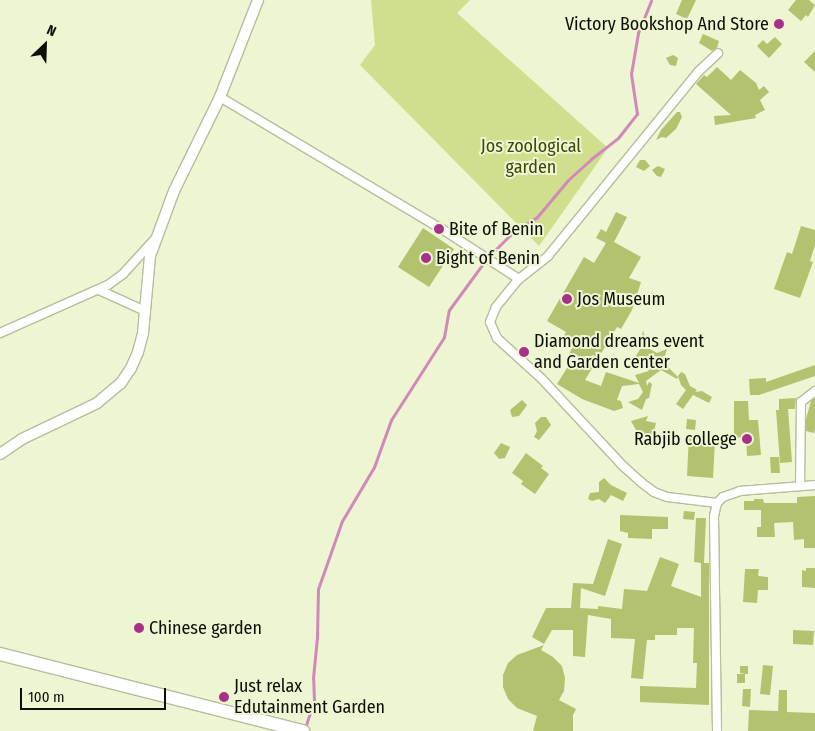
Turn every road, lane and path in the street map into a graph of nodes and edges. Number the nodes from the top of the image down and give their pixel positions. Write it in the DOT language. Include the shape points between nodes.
graph roads {
  1 [pos="258,0"];
  2 [pos="718,54"];
  3 [pos="220,96"];
  4 [pos="158,237"];
  5 [pos="519,279"];
  6 [pos="99,290"];
  7 [pos="145,311"];
  8 [pos="0,333"];
  9 [pos="815,391"];
  10 [pos="0,454"];
  11 [pos="815,485"];
  12 [pos="800,486"];
  13 [pos="717,503"];
  14 [pos="0,654"];
  15 [pos="303,731"];
  16 [pos="717,731"];
  1 -- 3 [label="street"];
  2 -- 5 [label="street" via="699,71 548,256"];
  3 -- 4 [label="street" via="174,191"];
  3 -- 5 [label="street"];
  4 -- 6 [label="street" via="123,274"];
  4 -- 7 [label="street" via="150,256"];
  5 -- 13 [label="street" via="492,315 492,330 497,338 542,379 624,467 654,492 667,497"];
  6 -- 7 [label="street"];
  6 -- 8 [label="street"];
  7 -- 10 [label="street" via="138,352 121,383 111,393 22,439"];
  9 -- 12 [label="street" via="802,402"];
  11 -- 12 [label="street"];
  12 -- 13 [label="street" via="740,492 723,497"];
  13 -- 16 [label="street" via="714,516"];
  14 -- 15 [label="main road"];
}
